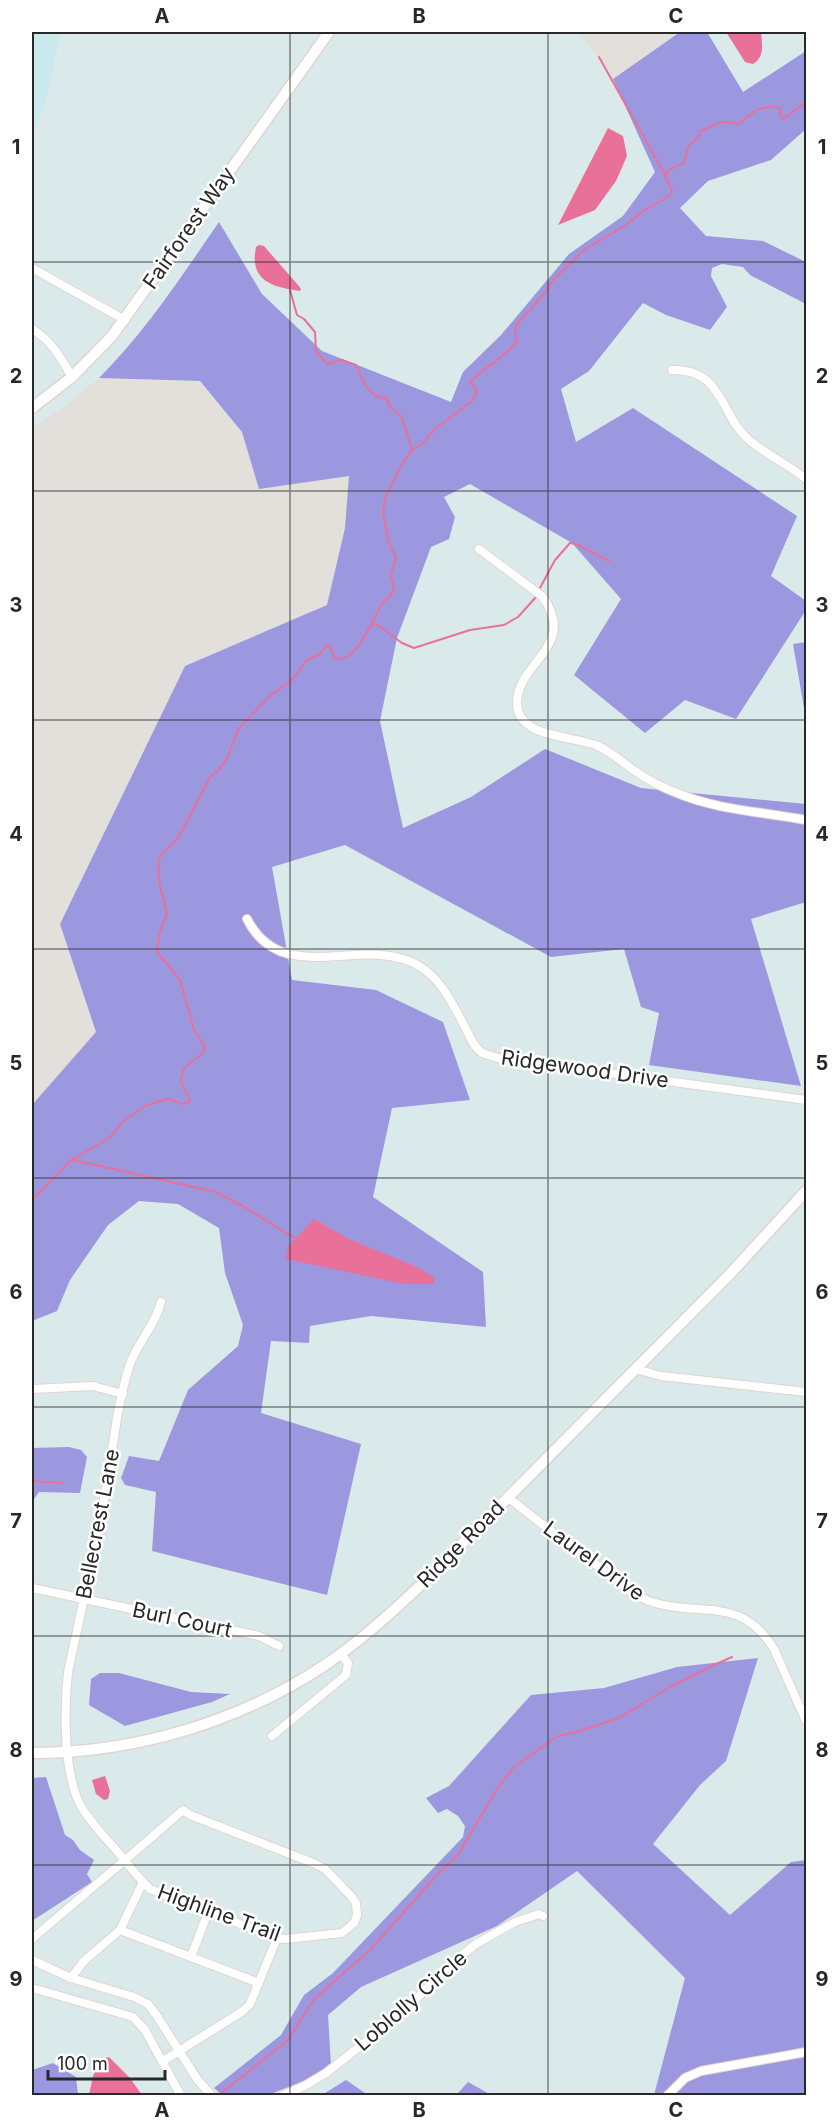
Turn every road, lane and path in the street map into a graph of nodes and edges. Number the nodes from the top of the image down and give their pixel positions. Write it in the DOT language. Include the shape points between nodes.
graph roads {
  1 [pos="328,32"];
  2 [pos="32,268"];
  3 [pos="125,320"];
  4 [pos="32,329"];
  5 [pos="672,370"];
  6 [pos="72,377"];
  7 [pos="32,408"];
  8 [pos="807,479"];
  9 [pos="480,549"];
  10 [pos="807,820"];
  11 [pos="247,919"];
  12 [pos="807,1100"];
  13 [pos="807,1191"];
  14 [pos="161,1302"];
  15 [pos="636,1369"];
  16 [pos="32,1389"];
  17 [pos="807,1392"];
  18 [pos="123,1394"];
  19 [pos="508,1497"];
  20 [pos="32,1588"];
  21 [pos="84,1599"];
  22 [pos="279,1646"];
  23 [pos="341,1654"];
  24 [pos="807,1721"];
  25 [pos="272,1736"];
  26 [pos="32,1753"];
  27 [pos="68,1753"];
  28 [pos="125,1860"];
  29 [pos="143,1882"];
  30 [pos="208,1912"];
  31 [pos="543,1916"];
  32 [pos="120,1930"];
  33 [pos="277,1938"];
  34 [pos="32,1939"];
  35 [pos="190,1957"];
  36 [pos="32,1960"];
  37 [pos="71,1978"];
  38 [pos="259,1983"];
  39 [pos="32,1988"];
  40 [pos="179,2052"];
  41 [pos="807,2052"];
  42 [pos="163,2061"];
  43 [pos="181,2096"];
  44 [pos="212,2096"];
  45 [pos="282,2096"];
  46 [pos="667,2096"];
  1 -- 3 [label="street, Fairforest Way"];
  2 -- 3 [label="street"];
  3 -- 6 [label="street, Fairforest Way"];
  4 -- 6 [label="street" via="47,339"];
  5 -- 8 [label="street" via="693,372 709,382 748,439"];
  6 -- 7 [label="street, Fairforest Way"];
  9 -- 10 [label="street" via="542,596 550,609 550,642 524,678 516,703 527,725 599,746 678,794 721,806"];
  11 -- 12 [label="street, Ridgewood Drive" via="259,937 289,955 393,956 416,964 439,982 474,1044 485,1054"];
  13 -- 15 [label="street, Ridge Road"];
  14 -- 18 [label="street, Bellecrest Lane" via="129,1367"];
  15 -- 17 [label="street" via="661,1376"];
  15 -- 19 [label="street, Ridge Road"];
  16 -- 18 [label="street" via="93,1386"];
  18 -- 21 [label="street, Bellecrest Lane"];
  19 -- 23 [label="street, Ridge Road" via="394,1612"];
  19 -- 24 [label="street, Laurel Drive" via="643,1599 727,1612 750,1622 774,1649"];
  20 -- 21 [label="street, Burl Court"];
  21 -- 22 [label="street, Burl Court" via="259,1636"];
  21 -- 27 [label="street, Bellecrest Lane" via="68,1672"];
  23 -- 25 [label="street" via="348,1663 346,1675"];
  23 -- 27 [label="street, Ridge Road" via="285,1689 222,1718 144,1741"];
  26 -- 27 [label="street, Ridge Road"];
  27 -- 28 [label="street, Bellecrest Lane" via="81,1806"];
  28 -- 29 [label="street, Highline Trail"];
  28 -- 33 [label="street, Highline Trail" via="183,1810 320,1866 356,1904 354,1923 342,1934"];
  28 -- 34 [label="street"];
  29 -- 30 [label="street, Highline Trail"];
  29 -- 32 [label="street"];
  30 -- 33 [label="street, Highline Trail"];
  30 -- 35 [label="street"];
  31 -- 45 [label="street, Loblolly Circle" via="515,1922 476,1944 447,1967 406,2010 326,2073"];
  32 -- 35 [label="street"];
  32 -- 37 [label="street" via="84,1961"];
  33 -- 38 [label="street"];
  35 -- 38 [label="street"];
  36 -- 37 [label="street"];
  37 -- 40 [label="street" via="148,2004"];
  38 -- 40 [label="street" via="243,2011"];
  39 -- 42 [label="street" via="133,2017"];
  40 -- 42 [label="street"];
  40 -- 44 [label="street"];
  41 -- 46 [label="street" via="701,2071 685,2078"];
  42 -- 43 [label="street"];
}
